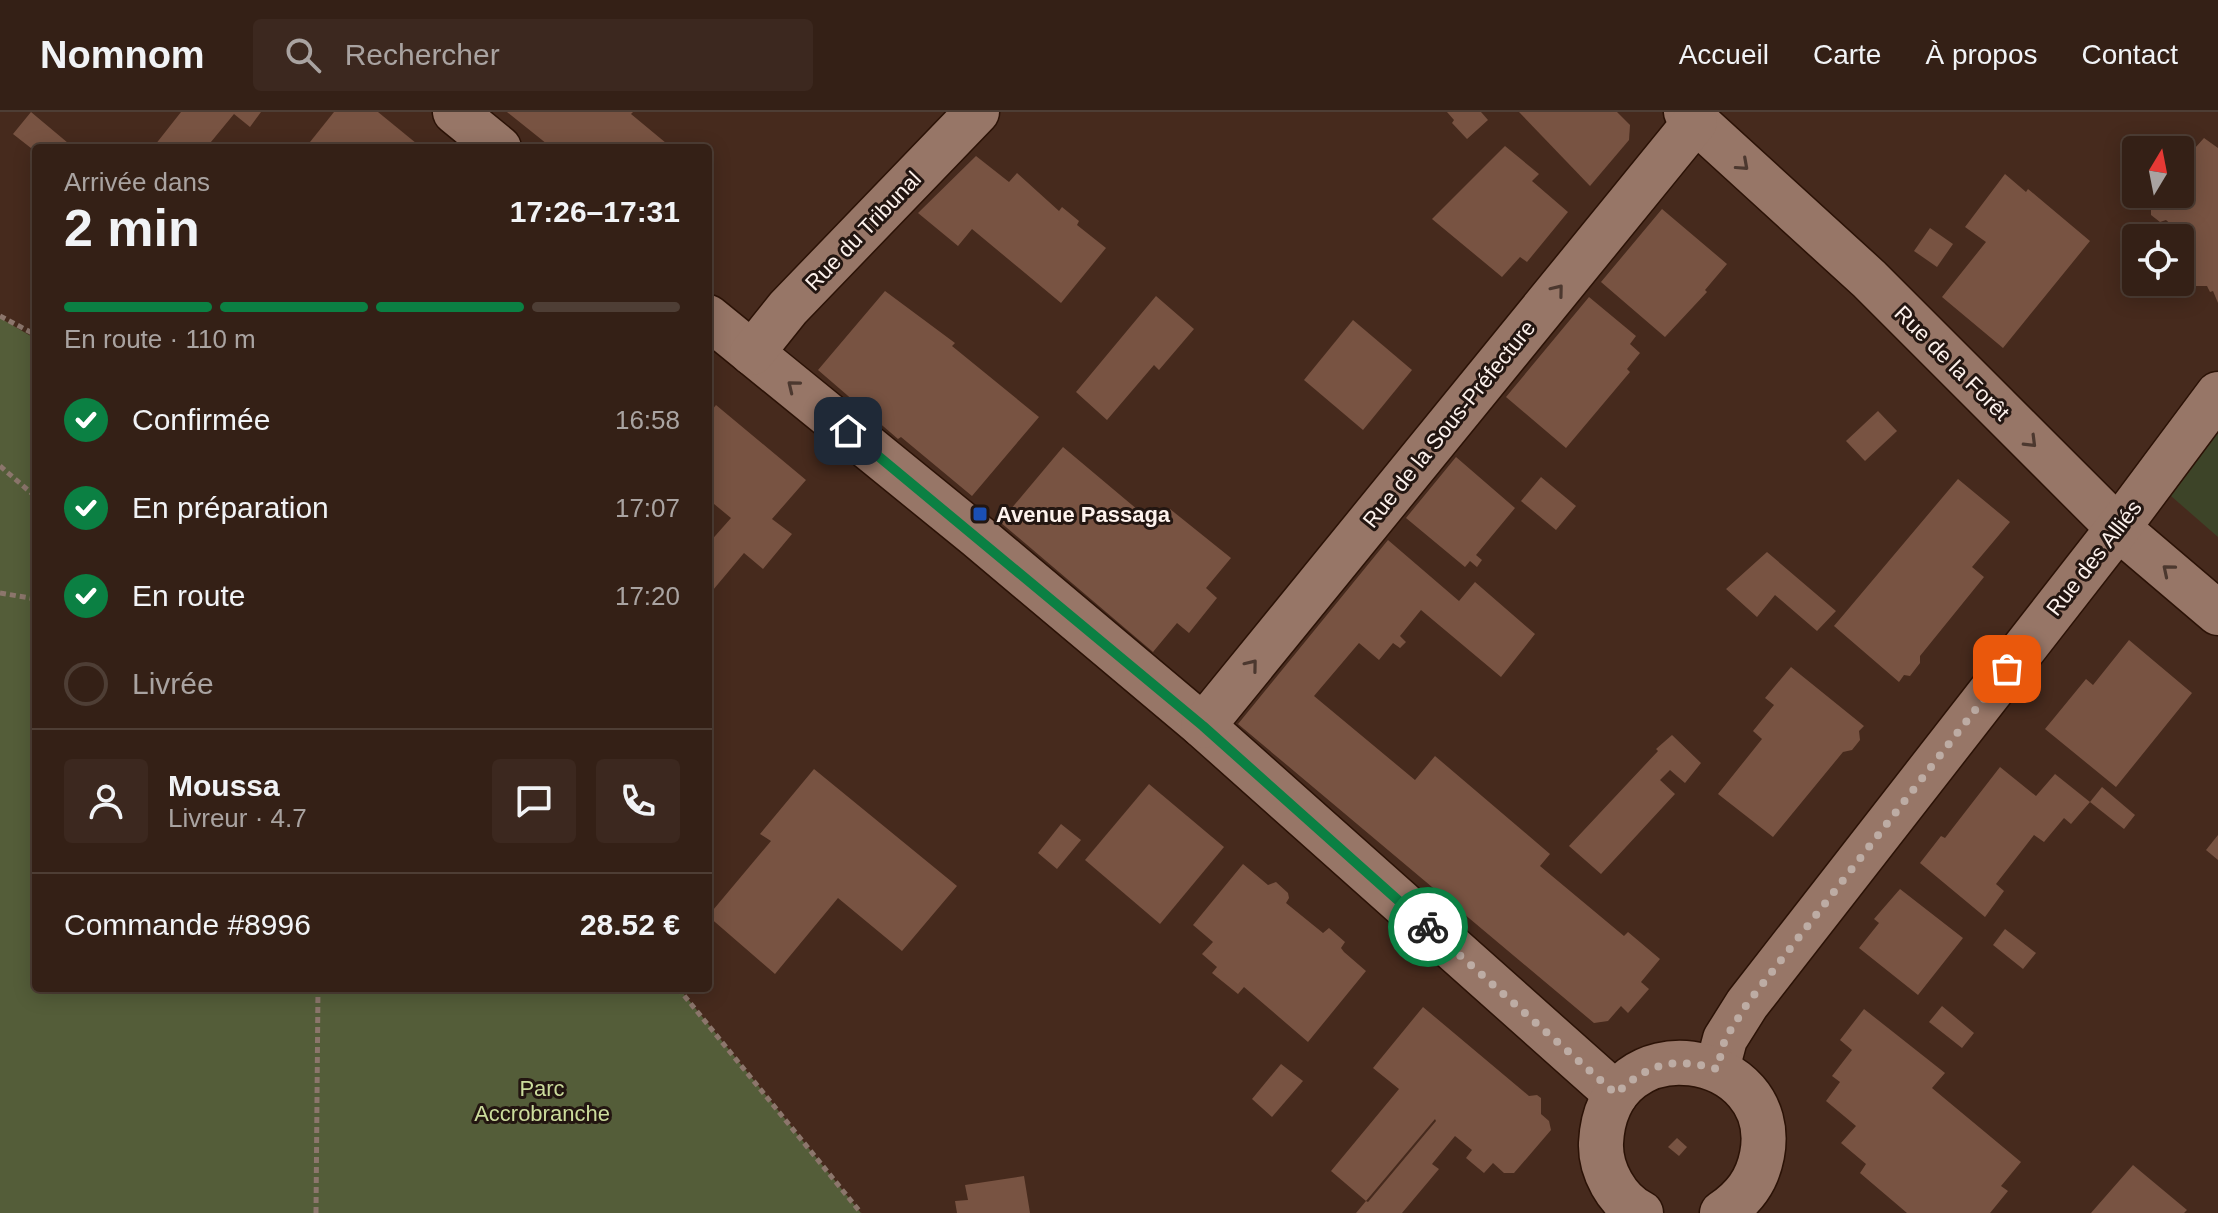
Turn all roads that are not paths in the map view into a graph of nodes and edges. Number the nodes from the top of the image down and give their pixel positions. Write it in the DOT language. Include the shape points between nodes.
graph roads {
  1 [pos="455,112"];
  2 [pos="977,112"];
  3 [pos="1690,117"];
  4 [pos="494,144"];
  5 [pos="712,320"];
  6 [pos="752,353"];
  7 [pos="2218,394"];
  8 [pos="2118,528"];
  9 [pos="2218,613"];
  10 [pos="1203,726"];
  11 [pos="1717,1069"];
  12 [pos="1616,1094"];
  13 [pos="1740,1209"];
  14 [pos="1636,1212"];
  1 -- 4 [label="street"];
  2 -- 6 [label="street, Rue du Tribunal" via="788,308"];
  3 -- 8 [label="street, Rue de la Forêt, one-way" via="1869,279"];
  10 -- 3 [label="street, Rue de la Sous-Préfecture, one-way"];
  5 -- 6 [label="street"];
  10 -- 6 [label="street, one-way"];
  7 -- 8 [label="street, Rue des Alliés"];
  9 -- 8 [label="street, Rue de la Forêt, one-way"];
  8 -- 11 [label="street, Rue des Alliés" via="1747,1004 1725,1039"];
  10 -- 12 [label="street"];
  11 -- 12 [label="street" via="1690,1062 1662,1064 1636,1075"];
  11 -- 13 [label="street" via="1742,1087 1758,1113 1764,1143 1758,1174"];
  12 -- 14 [label="street" via="1602,1123 1601,1156 1612,1186"];
}
